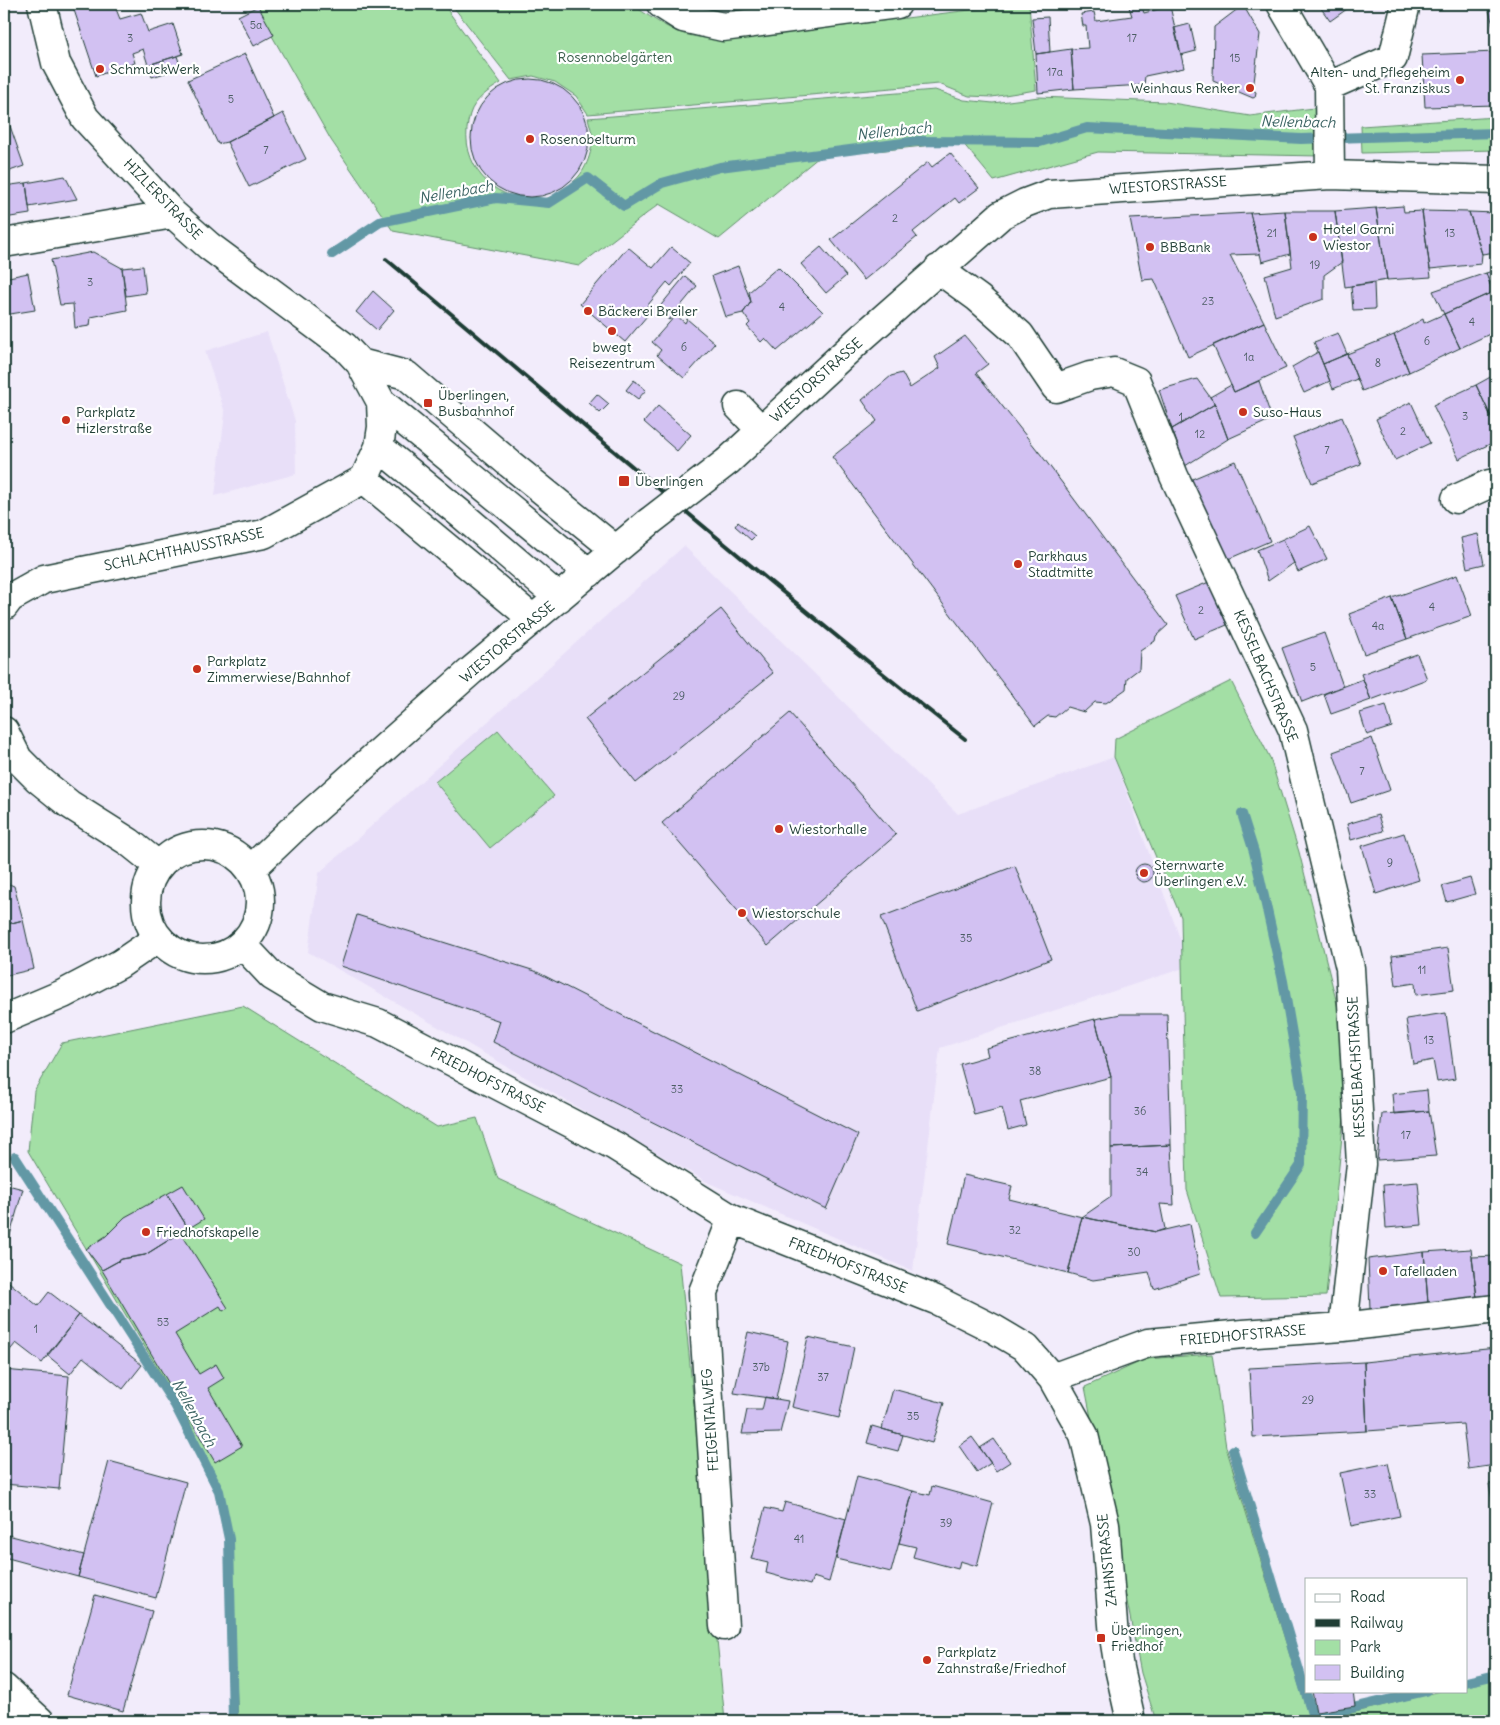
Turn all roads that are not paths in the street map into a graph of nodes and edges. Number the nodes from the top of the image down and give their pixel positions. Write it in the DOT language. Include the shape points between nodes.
graph roads {
  1 [pos="42,4"];
  2 [pos="661,4"];
  3 [pos="897,4"];
  4 [pos="1281,4"];
  5 [pos="1406,4"];
  6 [pos="1328,86"];
  7 [pos="1330,166"];
  8 [pos="1496,180"];
  9 [pos="173,214"];
  10 [pos="4,243"];
  11 [pos="938,269"];
  12 [pos="352,355"];
  13 [pos="381,402"];
  14 [pos="738,406"];
  15 [pos="761,430"];
  16 [pos="379,447"];
  17 [pos="364,479"];
  18 [pos="1496,483"];
  19 [pos="1456,499"];
  20 [pos="616,550"];
  21 [pos="589,573"];
  22 [pos="559,598"];
  23 [pos="4,606"];
  24 [pos="533,619"];
  25 [pos="4,731"];
  26 [pos="159,866"];
  27 [pos="250,870"];
  28 [pos="158,938"];
  29 [pos="242,944"];
  30 [pos="4,1019"];
  31 [pos="732,1219"];
  32 [pos="1496,1309"];
  33 [pos="1343,1327"];
  34 [pos="1052,1378"];
  35 [pos="724,1626"];
  36 [pos="4,1688"];
  37 [pos="40,1721"];
  38 [pos="1131,1721"];
  1 -- 9 [label="street, HIZLERSTRASSE" via="56,63 86,118"];
  2 -- 3 [label="street" via="683,18 724,27"];
  4 -- 6 [label="street"];
  5 -- 6 [label="street" via="1393,58"];
  6 -- 7 [label="street"];
  7 -- 8 [label="street, WIESTORSTRASSE"];
  7 -- 11 [label="street, WIESTORSTRASSE" via="1049,194 1001,215"];
  9 -- 10 [label="street"];
  9 -- 12 [label="street, HIZLERSTRASSE" via="209,246"];
  11 -- 15 [label="street, WIESTORSTRASSE"];
  11 -- 33 [label="street, KESSELBACHSTRASSE" via="1020,335 1056,388 1090,376 1114,372 1136,382 1174,476 1292,730 1350,968 1361,1164"];
  12 -- 13 [label="street"];
  12 -- 20 [label="street" via="406,375"];
  13 -- 16 [label="street"];
  13 -- 21 [label="street"];
  14 -- 15 [label="street"];
  15 -- 20 [label="street, WIESTORSTRASSE, bridge" via="728,461"];
  16 -- 17 [label="street"];
  16 -- 22 [label="street"];
  17 -- 23 [label="street, SCHLACHTHAUSSTRASSE" via="264,534 44,579 10,598"];
  17 -- 24 [label="street"];
  18 -- 19 [label="street"];
  20 -- 21 [label="street, WIESTORSTRASSE"];
  21 -- 22 [label="street, WIESTORSTRASSE"];
  22 -- 24 [label="street, WIESTORSTRASSE"];
  24 -- 27 [label="street, WIESTORSTRASSE"];
  25 -- 26 [label="street" via="18,759 38,779"];
  26 -- 27 [label="street" via="180,850 206,846 227,851"];
  26 -- 28 [label="street" via="149,884 146,904 150,925"];
  27 -- 29 [label="street" via="258,888 260,907 255,926"];
  28 -- 29 [label="street" via="175,952 198,959 224,956"];
  28 -- 30 [label="street" via="120,964 63,994"];
  29 -- 31 [label="street, FRIEDHOFSTRASSE" via="272,976 322,1006 378,1023 396,1032 615,1146"];
  31 -- 34 [label="street, FRIEDHOFSTRASSE" via="936,1300 1026,1348"];
  31 -- 35 [label="street, FEIGENTALWEG" via="703,1292"];
  32 -- 33 [label="street, FRIEDHOFSTRASSE"];
  33 -- 34 [label="street, FRIEDHOFSTRASSE" via="1148,1343"];
  34 -- 38 [label="street, ZAHNSTRASSE" via="1084,1435 1105,1524 1114,1637"];
  36 -- 37 [label="street"];
}
